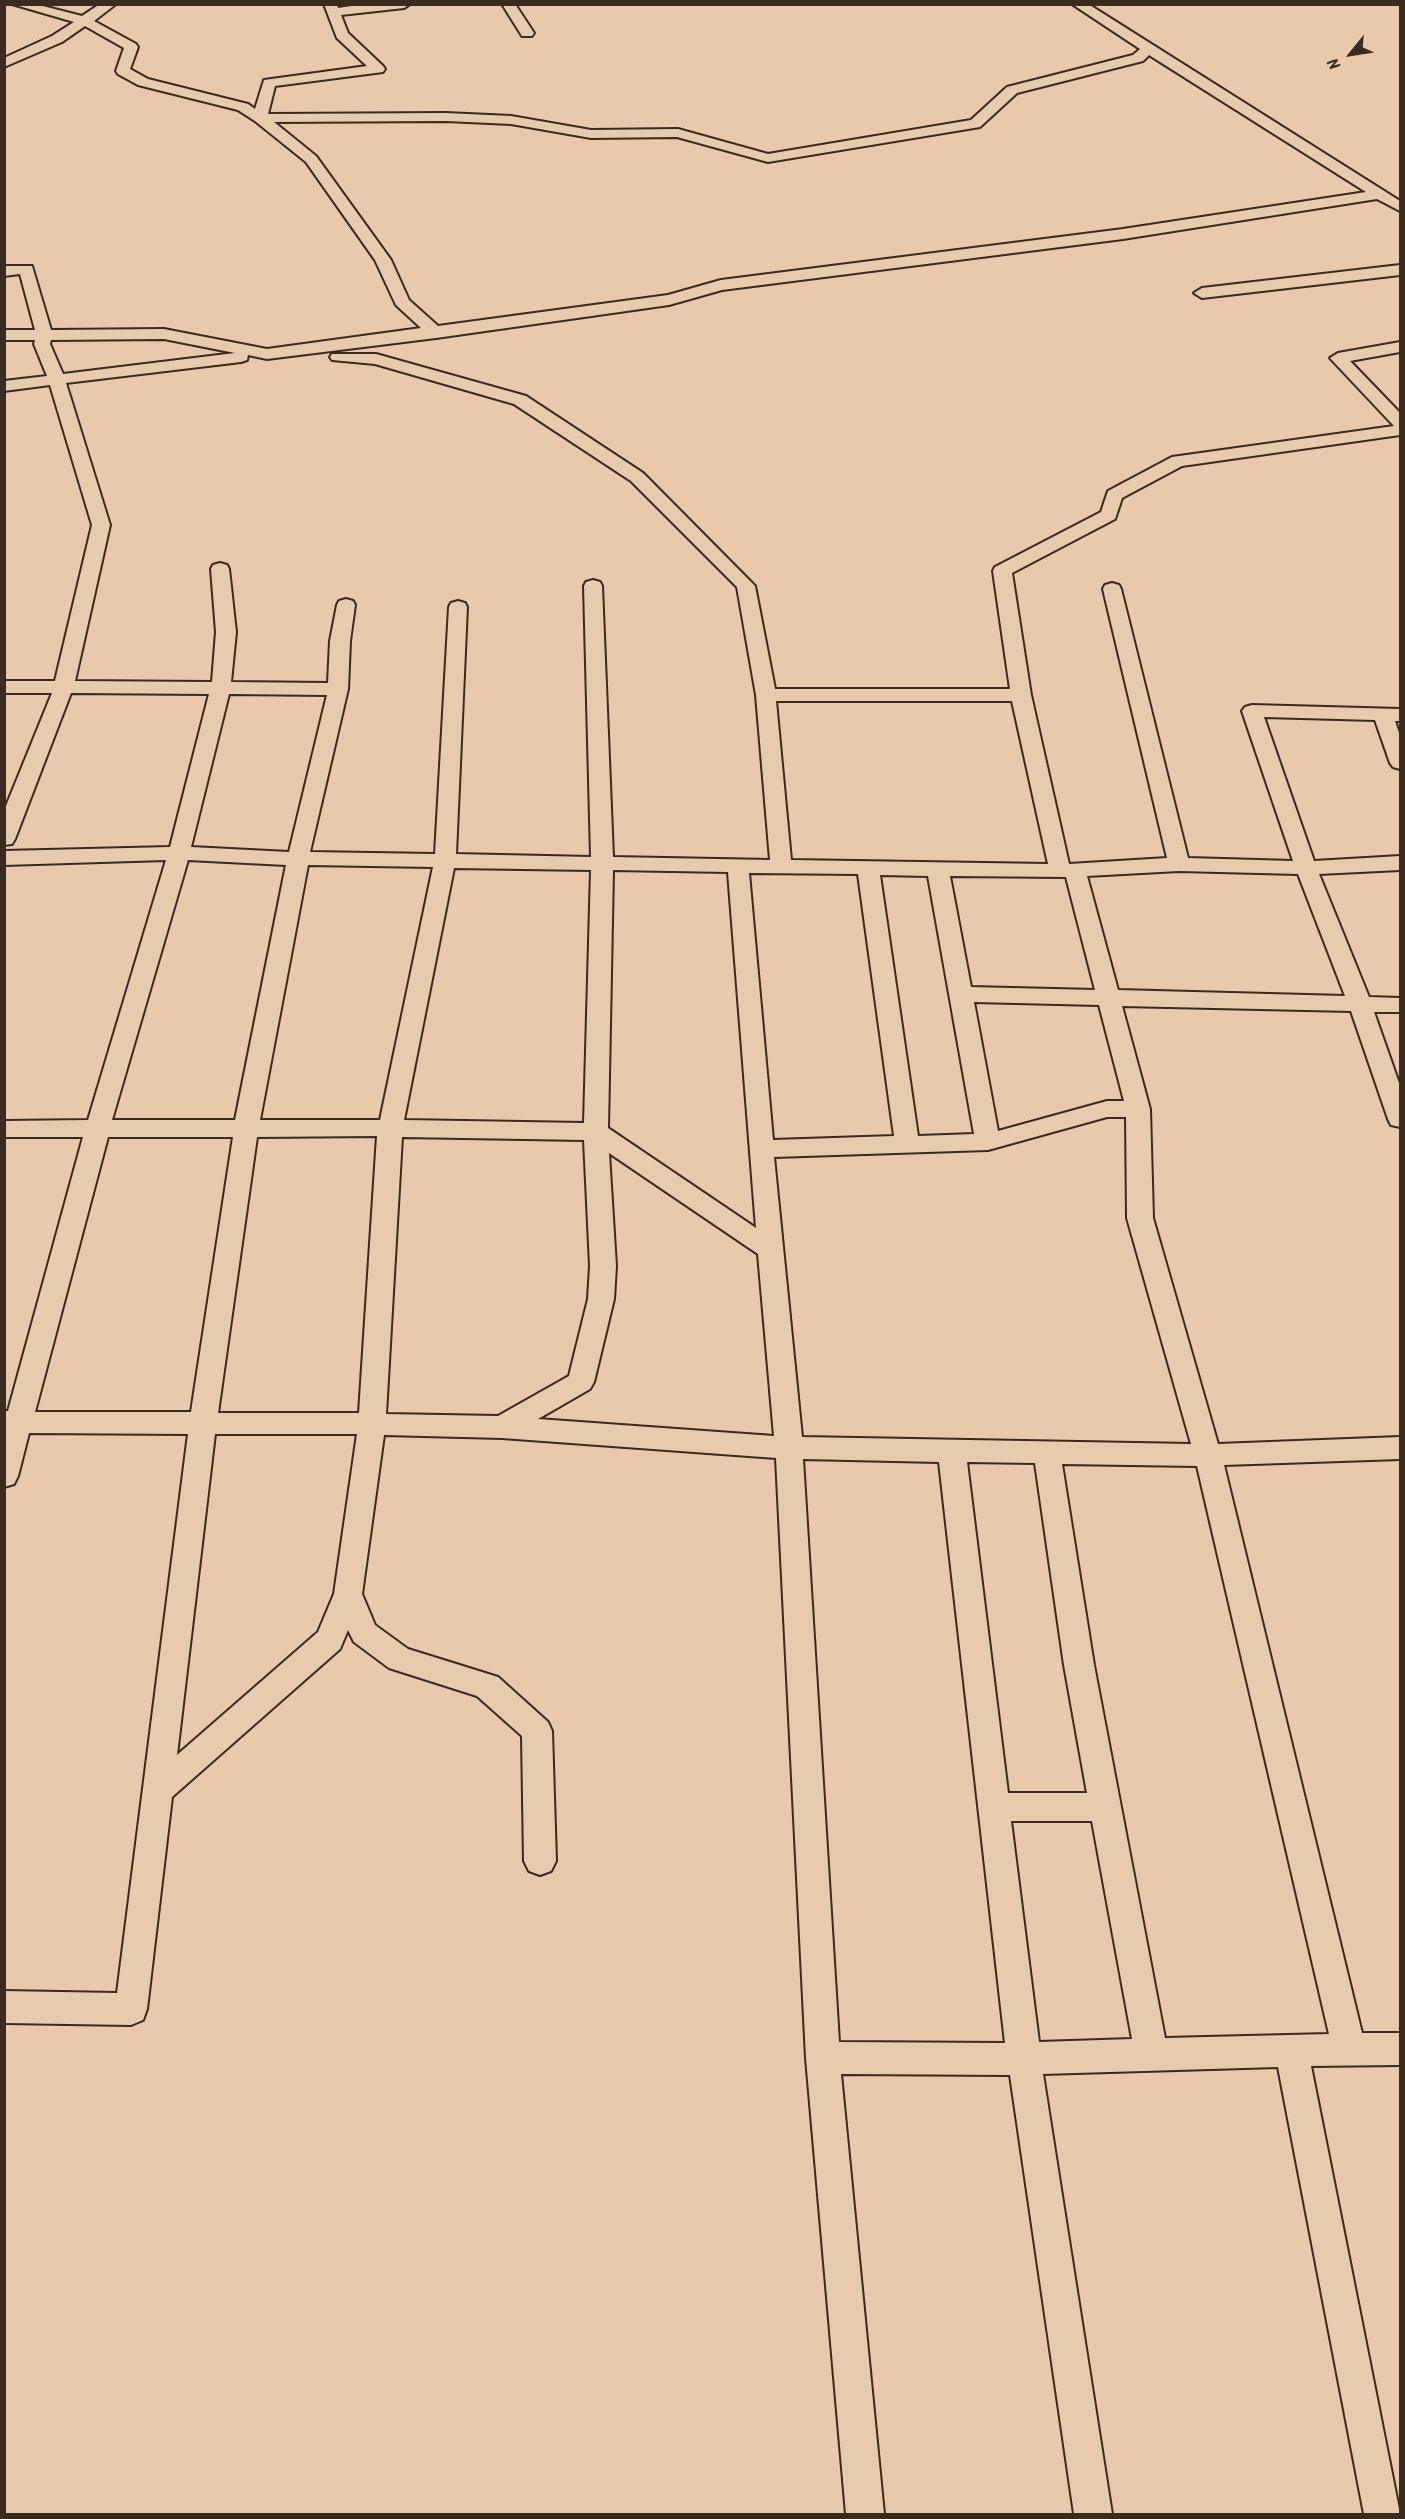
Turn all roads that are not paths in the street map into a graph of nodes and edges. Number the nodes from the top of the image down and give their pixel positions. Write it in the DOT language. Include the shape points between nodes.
graph roads {
  1 [pos="18,4"];
  2 [pos="110,4"];
  3 [pos="404,4"];
  4 [pos="508,4"];
  5 [pos="1078,4"];
  6 [pos="331,8"];
  7 [pos="85,21"];
  8 [pos="527,33"];
  9 [pos="1149,48"];
  10 [pos="4,63"];
  11 [pos="260,118"];
  12 [pos="1381,194"];
  13 [pos="1401,207"];
  14 [pos="1401,270"];
  15 [pos="4,271"];
  16 [pos="1202,293"];
  17 [pos="436,333"];
  18 [pos="4,335"];
  19 [pos="44,335"];
  20 [pos="1401,347"];
  21 [pos="267,354"];
  22 [pos="56,378"];
  23 [pos="4,386"];
  24 [pos="1401,422"];
  25 [pos="1401,430"];
  26 [pos="220,568"];
  27 [pos="593,586"];
  28 [pos="1112,589"];
  29 [pos="346,605"];
  30 [pos="458,607"];
  31 [pos="4,687"];
  32 [pos="64,687"];
  33 [pos="221,687"];
  34 [pos="338,689"];
  35 [pos="766,695"];
  36 [pos="1021,695"];
  37 [pos="1392,715"];
  38 [pos="1401,763"];
  39 [pos="4,839"];
  40 [pos="179,853"];
  41 [pos="4,858"];
  42 [pos="298,859"];
  43 [pos="445,861"];
  44 [pos="1401,862"];
  45 [pos="602,864"];
  46 [pos="1179,864"];
  47 [pos="738,867"];
  48 [pos="781,867"];
  49 [pos="868,868"];
  50 [pos="1306,868"];
  51 [pos="938,869"];
  52 [pos="1068,871"];
  53 [pos="960,994"];
  54 [pos="1109,996"];
  55 [pos="1360,1004"];
  56 [pos="1401,1005"];
  57 [pos="1137,1109"];
  58 [pos="1401,1119"];
  59 [pos="98,1128"];
  60 [pos="246,1128"];
  61 [pos="390,1128"];
  62 [pos="4,1129"];
  63 [pos="596,1132"];
  64 [pos="988,1142"];
  65 [pos="907,1145"];
  66 [pos="762,1149"];
  67 [pos="770,1250"];
  68 [pos="12,1422"];
  69 [pos="203,1422"];
  70 [pos="372,1424"];
  71 [pos="502,1427"];
  72 [pos="789,1448"];
  73 [pos="1401,1448"];
  74 [pos="952,1451"];
  75 [pos="1047,1452"];
  76 [pos="1208,1455"];
  77 [pos="4,1476"];
  78 [pos="348,1594"];
  79 [pos="158,1791"];
  80 [pos="994,1807"];
  81 [pos="1105,1807"];
  82 [pos="540,1861"];
  83 [pos="4,2007"];
  84 [pos="1401,2049"];
  85 [pos="1349,2050"];
  86 [pos="1291,2051"];
  87 [pos="1151,2054"];
  88 [pos="823,2058"];
  89 [pos="1024,2059"];
  90 [pos="866,2514"];
  91 [pos="1093,2514"];
  92 [pos="1383,2514"];
  1 -- 7 [label="street"];
  2 -- 7 [label="street"];
  3 -- 6 [label="street"];
  4 -- 8 [label="street"];
  5 -- 9 [label="street"];
  6 -- 11 [label="street" via="342,35 378,69 268,83"];
  7 -- 10 [label="street" via="57,39"];
  7 -- 11 [label="street" via="131,47 123,71 143,82 243,107"];
  9 -- 11 [label="street" via="1138,58 1012,90 975,124 768,158 678,133 591,134 511,120 446,117"];
  9 -- 12 [label="street"];
  11 -- 17 [label="street" via="311,159 383,260 402,302"];
  12 -- 13 [label="street"];
  12 -- 17 [label="street" via="1112,235 721,285 669,300"];
  14 -- 16 [label="street"];
  15 -- 19 [label="street" via="26,269"];
  17 -- 21 [label="street"];
  18 -- 19 [label="street"];
  19 -- 21 [label="street" via="164,334"];
  19 -- 22 [label="street" via="42,344"];
  20 -- 24 [label="street" via="1338,358"];
  21 -- 22 [label="street"];
  21 -- 35 [label="street" via="376,359 520,400 637,477 746,586"];
  22 -- 23 [label="street"];
  22 -- 32 [label="street" via="101,525"];
  25 -- 36 [label="street" via="1178,461 1114,495 1109,515 1002,571"];
  26 -- 33 [label="street" via="226,632"];
  27 -- 45 [label="street"];
  28 -- 46 [label="street"];
  29 -- 34 [label="street"];
  30 -- 43 [label="street"];
  31 -- 32 [label="street"];
  32 -- 33 [label="street"];
  32 -- 39 [label="street"];
  33 -- 34 [label="street"];
  33 -- 40 [label="street"];
  34 -- 42 [label="street"];
  35 -- 36 [label="street"];
  35 -- 48 [label="street"];
  36 -- 52 [label="street"];
  37 -- 38 [label="street"];
  37 -- 50 [label="street" via="1252,711"];
  40 -- 41 [label="street"];
  40 -- 42 [label="street"];
  40 -- 59 [label="street"];
  42 -- 43 [label="street"];
  42 -- 60 [label="street"];
  43 -- 45 [label="street"];
  43 -- 61 [label="street"];
  44 -- 50 [label="street"];
  45 -- 47 [label="street"];
  45 -- 63 [label="street"];
  46 -- 50 [label="street"];
  46 -- 52 [label="street"];
  47 -- 48 [label="street"];
  47 -- 66 [label="street"];
  48 -- 49 [label="street"];
  49 -- 51 [label="street"];
  49 -- 65 [label="street"];
  50 -- 55 [label="street"];
  51 -- 52 [label="street"];
  51 -- 53 [label="street"];
  52 -- 54 [label="street"];
  53 -- 54 [label="street"];
  53 -- 64 [label="street"];
  54 -- 55 [label="street"];
  54 -- 57 [label="street"];
  55 -- 56 [label="street"];
  55 -- 58 [label="street"];
  57 -- 64 [label="street" via="1107,1109"];
  57 -- 76 [label="street" via="1140,1218"];
  59 -- 60 [label="street"];
  59 -- 62 [label="street"];
  59 -- 68 [label="street"];
  60 -- 61 [label="street"];
  60 -- 69 [label="street"];
  61 -- 63 [label="street"];
  61 -- 70 [label="street"];
  63 -- 67 [label="street"];
  63 -- 71 [label="street" via="603,1266 601,1299 581,1382"];
  64 -- 65 [label="street"];
  65 -- 66 [label="street"];
  66 -- 67 [label="street"];
  67 -- 72 [label="street"];
  68 -- 69 [label="street"];
  68 -- 77 [label="street"];
  69 -- 70 [label="street"];
  69 -- 79 [label="street"];
  70 -- 71 [label="street"];
  70 -- 78 [label="street"];
  71 -- 72 [label="street"];
  72 -- 74 [label="street"];
  72 -- 88 [label="street"];
  73 -- 76 [label="street"];
  74 -- 75 [label="street"];
  74 -- 80 [label="street"];
  75 -- 76 [label="street"];
  75 -- 81 [label="street"];
  76 -- 85 [label="street"];
  78 -- 79 [label="street" via="330,1640"];
  78 -- 82 [label="street" via="364,1633 399,1659 487,1686 537,1731"];
  79 -- 83 [label="street" via="131,2009"];
  80 -- 81 [label="street"];
  80 -- 89 [label="street"];
  81 -- 87 [label="street"];
  84 -- 85 [label="street"];
  85 -- 86 [label="street"];
  86 -- 87 [label="street"];
  86 -- 92 [label="street"];
  87 -- 89 [label="street"];
  88 -- 89 [label="street"];
  88 -- 90 [label="street"];
  89 -- 91 [label="street"];
}
